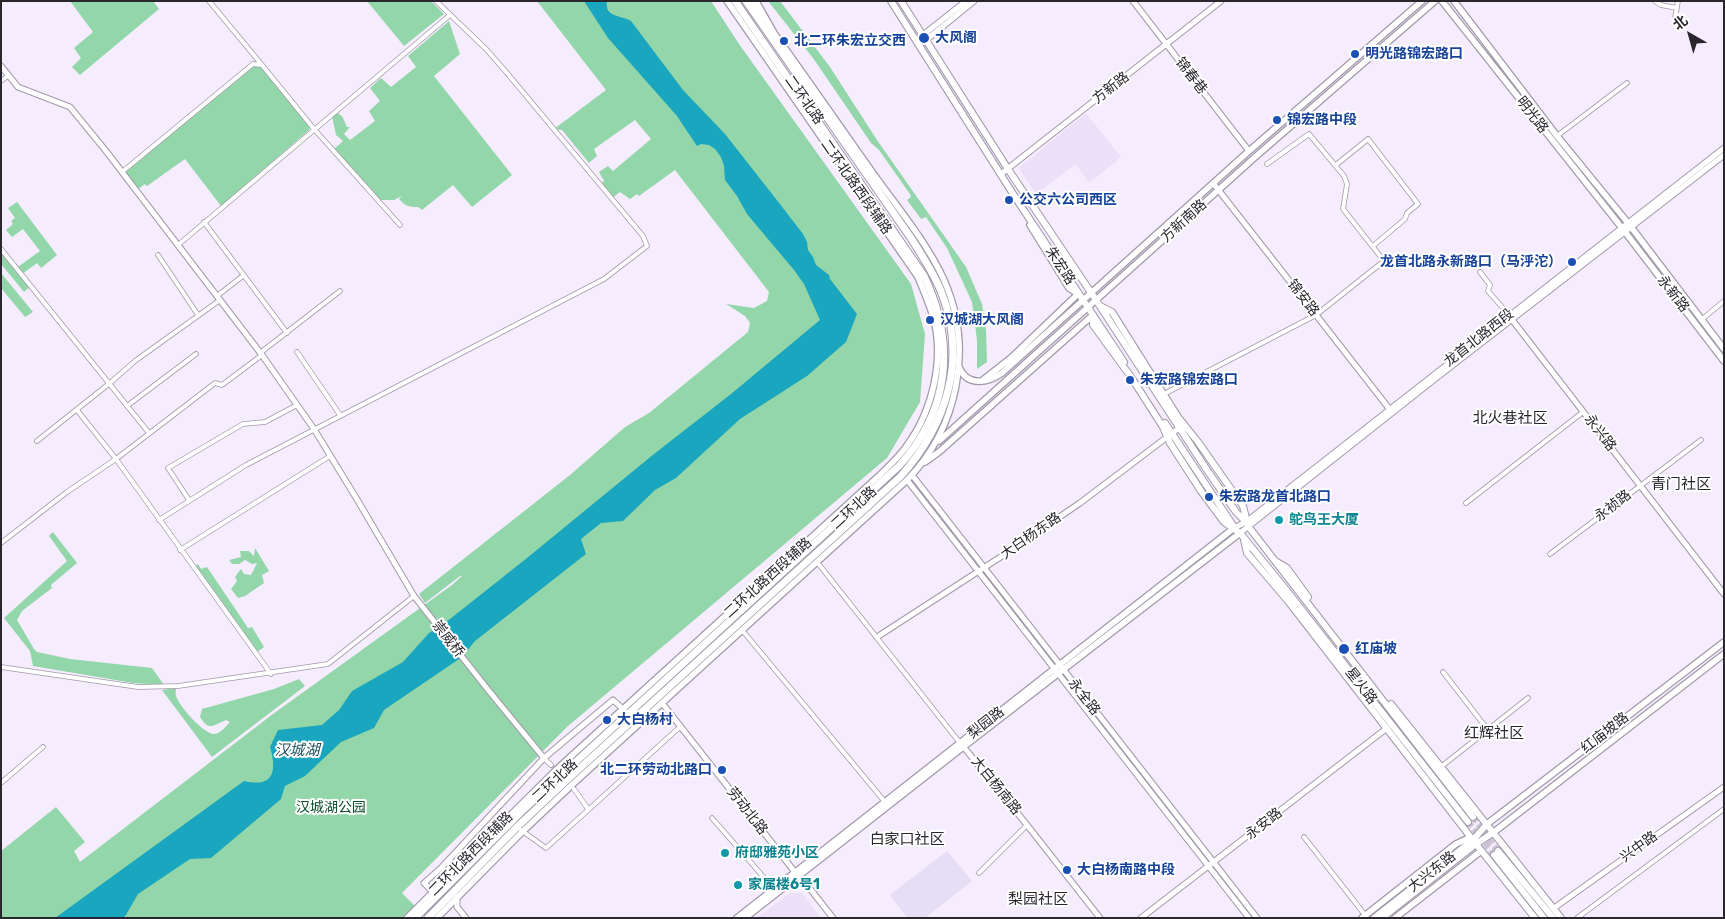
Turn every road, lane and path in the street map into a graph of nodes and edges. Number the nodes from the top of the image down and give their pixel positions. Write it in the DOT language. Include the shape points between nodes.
graph roads {
  1 [pos="209,1"];
  2 [pos="436,1"];
  3 [pos="727,1"];
  4 [pos="734,1"];
  5 [pos="746,1"];
  6 [pos="891,1"];
  7 [pos="901,1"];
  8 [pos="966,1"];
  9 [pos="974,1"];
  10 [pos="1133,1"];
  11 [pos="1221,1"];
  12 [pos="1422,1"];
  13 [pos="1435,1"];
  14 [pos="1442,1"];
  15 [pos="1454,1"];
  16 [pos="1655,1"];
  17 [pos="1678,1"];
  18 [pos="755,2"];
  19 [pos="1677,8"];
  20 [pos="450,15"];
  21 [pos="1675,18"];
  22 [pos="765,24"];
  23 [pos="924,37"];
  24 [pos="1166,44"];
  25 [pos="1,66"];
  26 [pos="262,66"];
  27 [pos="9,75"];
  28 [pos="1,81"];
  29 [pos="1626,83"];
  30 [pos="314,129"];
  31 [pos="1557,136"];
  32 [pos="1724,148"];
  33 [pos="1249,151"];
  34 [pos="1724,155"];
  35 [pos="1267,164"];
  36 [pos="1336,165"];
  37 [pos="1008,169"];
  38 [pos="122,172"];
  39 [pos="1001,174"];
  40 [pos="1213,183"];
  41 [pos="1219,190"];
  42 [pos="204,222"];
  43 [pos="1630,225"];
  44 [pos="400,226"];
  45 [pos="1623,230"];
  46 [pos="178,245"];
  47 [pos="1372,246"];
  48 [pos="1,249"];
  49 [pos="158,255"];
  50 [pos="1480,272"];
  51 [pos="244,275"];
  52 [pos="340,291"];
  53 [pos="1090,292"];
  54 [pos="1080,297"];
  55 [pos="218,298"];
  56 [pos="1096,300"];
  57 [pos="1724,301"];
  58 [pos="1100,306"];
  59 [pos="1088,308"];
  60 [pos="198,315"];
  61 [pos="1093,315"];
  62 [pos="1316,315"];
  63 [pos="1510,317"];
  64 [pos="1701,320"];
  65 [pos="287,332"];
  66 [pos="1724,349"];
  67 [pos="297,352"];
  68 [pos="196,354"];
  69 [pos="261,354"];
  70 [pos="1724,361"];
  71 [pos="959,365"];
  72 [pos="110,383"];
  73 [pos="1164,394"];
  74 [pos="297,405"];
  75 [pos="127,406"];
  76 [pos="77,410"];
  77 [pos="1391,411"];
  78 [pos="1583,412"];
  79 [pos="340,415"];
  80 [pos="1183,428"];
  81 [pos="314,429"];
  82 [pos="149,433"];
  83 [pos="1169,435"];
  84 [pos="1701,440"];
  85 [pos="37,441"];
  86 [pos="936,444"];
  87 [pos="330,456"];
  88 [pos="116,459"];
  89 [pos="919,466"];
  90 [pos="909,478"];
  91 [pos="1640,485"];
  92 [pos="189,500"];
  93 [pos="1466,503"];
  94 [pos="159,520"];
  95 [pos="1247,524"];
  96 [pos="1234,528"];
  97 [pos="1242,535"];
  98 [pos="1,543"];
  99 [pos="180,550"];
  100 [pos="1550,554"];
  101 [pos="1275,561"];
  102 [pos="817,562"];
  103 [pos="981,570"];
  104 [pos="1280,592"];
  105 [pos="1724,594"];
  106 [pos="414,596"];
  107 [pos="1297,604"];
  108 [pos="742,630"];
  109 [pos="1317,634"];
  110 [pos="877,637"];
  111 [pos="1724,642"];
  112 [pos="1724,654"];
  113 [pos="1,667"];
  114 [pos="1059,669"];
  115 [pos="1346,672"];
  116 [pos="1443,672"];
  117 [pos="270,674"];
  118 [pos="1380,696"];
  119 [pos="1528,698"];
  120 [pos="662,702"];
  121 [pos="1370,705"];
  122 [pos="1395,708"];
  123 [pos="624,710"];
  124 [pos="1382,712"];
  125 [pos="681,726"];
  126 [pos="1387,728"];
  127 [pos="1488,730"];
  128 [pos="962,744"];
  129 [pos="43,747"];
  130 [pos="544,758"];
  131 [pos="552,765"];
  132 [pos="1442,766"];
  133 [pos="1,783"];
  134 [pos="574,789"];
  135 [pos="1722,790"];
  136 [pos="885,802"];
  137 [pos="588,809"];
  138 [pos="1724,809"];
  139 [pos="712,818"];
  140 [pos="1487,824"];
  141 [pos="1027,825"];
  142 [pos="520,830"];
  143 [pos="1494,832"];
  144 [pos="1304,836"];
  145 [pos="1475,842"];
  146 [pos="1481,851"];
  147 [pos="1212,865"];
  148 [pos="979,873"];
  149 [pos="796,874"];
  150 [pos="774,889"];
  151 [pos="433,892"];
  152 [pos="456,895"];
  153 [pos="1554,908"];
  154 [pos="1363,916"];
  155 [pos="407,918"];
  156 [pos="415,918"];
  157 [pos="428,918"];
  158 [pos="437,918"];
  159 [pos="466,918"];
  160 [pos="737,918"];
  161 [pos="745,918"];
  162 [pos="833,918"];
  163 [pos="1100,918"];
  164 [pos="1141,918"];
  165 [pos="1249,918"];
  166 [pos="1257,918"];
  167 [pos="1374,918"];
  168 [pos="1382,918"];
  169 [pos="1395,918"];
  170 [pos="1535,918"];
  171 [pos="1544,918"];
  172 [pos="1553,918"];
  173 [pos="1561,918"];
  174 [pos="1577,918"];
  1 -- 26 [label="street"];
  2 -- 20 [label="street"];
  3 -- 123 [label="main road, 二环北路西段辅路" via="918,277 933,314 936,371 926,413 906,448"];
  4 -- 156 [label="highway, 二环北路" via="924,276 935,298 943,337 944,371 937,401 920,440 898,466 522,811"];
  5 -- 22 [label="highway, 二环北路"];
  6 -- 39 [label="main road, 朱宏路"];
  7 -- 23 [label="main road, 朱宏路"];
  8 -- 23 [label="street"];
  9 -- 23 [label="street"];
  10 -- 24 [label="street, 锦春巷"];
  11 -- 24 [label="street, 方新路"];
  12 -- 33 [label="main road, 方新南路"];
  13 -- 41 [label="main road, 方新南路"];
  14 -- 45 [label="main road, 明光路"];
  15 -- 31 [label="main road, 明光路"];
  16 -- 19 [label="street"];
  17 -- 19 [label="street"];
  18 -- 22 [label="highway"];
  19 -- 21 [label="street"];
  20 -- 30 [label="street"];
  20 -- 79 [label="street" via="507,73 643,236 647,246 604,279"];
  22 -- 71 [label="main road, 二环北路西段辅路" via="939,270 954,313"];
  22 -- 142 [label="highway, 二环北路" via="911,238 940,290 949,318 952,353 944,409 916,460 900,477"];
  23 -- 37 [label="main road, 朱宏路"];
  24 -- 33 [label="street, 锦春巷"];
  24 -- 37 [label="street, 方新路"];
  25 -- 27 [label="street, 崇威桥"];
  26 -- 30 [label="street"];
  26 -- 38 [label="street" via="253,64"];
  27 -- 28 [label="street"];
  27 -- 38 [label="street, 崇威桥" via="18,87 70,106"];
  29 -- 31 [label="street"];
  30 -- 42 [label="street"];
  30 -- 44 [label="street"];
  31 -- 43 [label="main road, 明光路"];
  32 -- 43 [label="street, 龙首北路西段"];
  33 -- 40 [label="main road, 方新南路"];
  34 -- 43 [label="street, 龙首北路西段"];
  35 -- 36 [label="street" via="1309,134"];
  36 -- 47 [label="street" via="1347,184 1342,209"];
  36 -- 47 [label="street" via="1368,140 1418,204"];
  37 -- 39 [label="street, 方新路"];
  37 -- 53 [label="main road, 朱宏路"];
  38 -- 46 [label="street, 崇威桥"];
  39 -- 54 [label="main road, 朱宏路"];
  40 -- 41 [label="street, 锦安路"];
  40 -- 53 [label="main road, 方新南路"];
  41 -- 56 [label="main road, 方新南路"];
  41 -- 62 [label="street, 锦安路"];
  42 -- 46 [label="street"];
  42 -- 51 [label="street"];
  43 -- 45 [label="street, 龙首北路西段"];
  43 -- 64 [label="main road, 永新路"];
  45 -- 63 [label="street, 龙首北路西段"];
  45 -- 70 [label="main road, 永新路"];
  46 -- 55 [label="street, 崇威桥"];
  47 -- 62 [label="street" via="1384,261"];
  48 -- 72 [label="street"];
  49 -- 60 [label="street"];
  50 -- 63 [label="street, 永兴路" via="1490,285 1488,291"];
  51 -- 55 [label="street"];
  51 -- 65 [label="street"];
  52 -- 65 [label="street"];
  53 -- 54 [label="main road, 方新南路"];
  53 -- 56 [label="main road, 朱宏路"];
  54 -- 59 [label="main road, 朱宏路"];
  54 -- 71 [label="main road, 方新南路" via="982,380 974,381 962,374"];
  55 -- 60 [label="street"];
  55 -- 69 [label="street, 崇威桥"];
  56 -- 58 [label="main road, 朱宏路"];
  56 -- 59 [label="main road, 方新南路"];
  57 -- 64 [label="street"];
  58 -- 73 [label="main road" via="1112,312"];
  58 -- 80 [label="main road, 朱宏路" via="1171,415"];
  59 -- 61 [label="main road, 朱宏路"];
  59 -- 86 [label="main road, 方新南路"];
  60 -- 72 [label="street"];
  61 -- 83 [label="main road, 朱宏路"];
  61 -- 89 [label="main road"];
  62 -- 73 [label="street"];
  62 -- 77 [label="street, 锦安路"];
  63 -- 77 [label="street, 龙首北路西段"];
  63 -- 78 [label="street, 永兴路"];
  64 -- 66 [label="main road, 永新路"];
  65 -- 69 [label="street"];
  67 -- 79 [label="street"];
  68 -- 75 [label="street"];
  69 -- 74 [label="street, 崇威桥"];
  69 -- 82 [label="street" via="222,385 215,382"];
  71 -- 86 [label="main road, 二环北路西段辅路" via="949,415"];
  72 -- 75 [label="street"];
  72 -- 76 [label="street"];
  73 -- 80 [label="main road"];
  74 -- 81 [label="street, 崇威桥"];
  74 -- 92 [label="street" via="265,422 243,424 168,468"];
  75 -- 82 [label="street"];
  76 -- 85 [label="street"];
  76 -- 88 [label="street"];
  77 -- 95 [label="street, 龙首北路西段"];
  78 -- 91 [label="street, 永兴路"];
  78 -- 93 [label="street"];
  79 -- 81 [label="street"];
  80 -- 83 [label="street, 大白杨东路"];
  80 -- 95 [label="main road, 朱宏路" via="1231,505"];
  81 -- 87 [label="street, 崇威桥"];
  81 -- 92 [label="street"];
  82 -- 88 [label="street"];
  83 -- 96 [label="main road, 朱宏路"];
  83 -- 103 [label="street, 大白杨东路" via="1080,503"];
  84 -- 91 [label="street, 永祯路"];
  86 -- 89 [label="main road, 二环北路西段辅路"];
  87 -- 99 [label="street"];
  87 -- 106 [label="street, 崇威桥"];
  88 -- 94 [label="street"];
  88 -- 98 [label="street"];
  89 -- 90 [label="main road, 二环北路西段辅路"];
  90 -- 102 [label="main road, 二环北路西段辅路"];
  90 -- 103 [label="street, 永全路"];
  91 -- 100 [label="street, 永祯路"];
  91 -- 105 [label="street, 永兴路"];
  92 -- 94 [label="street"];
  94 -- 99 [label="street"];
  95 -- 96 [label="street, 龙首北路西段"];
  95 -- 97 [label="street, 龙首北路西段"];
  95 -- 101 [label="main road, 星火路"];
  96 -- 97 [label="main road, 星火路"];
  96 -- 114 [label="main road, 梨园路"];
  97 -- 104 [label="main road" via="1248,553"];
  97 -- 107 [label="main road, 星火路"];
  97 -- 114 [label="main road, 梨园路"];
  99 -- 117 [label="street"];
  101 -- 118 [label="main road, 星火路"];
  101 -- 122 [label="main road" via="1287,568"];
  102 -- 108 [label="main road, 二环北路西段辅路"];
  102 -- 110 [label="street, 大白杨南路"];
  103 -- 110 [label="street, 大白杨东路"];
  103 -- 114 [label="street, 永全路"];
  104 -- 107 [label="main road"];
  104 -- 109 [label="main road"];
  106 -- 117 [label="street" via="328,664"];
  106 -- 130 [label="street, 崇威桥"];
  107 -- 109 [label="main road, 星火路"];
  108 -- 120 [label="main road, 二环北路西段辅路"];
  108 -- 136 [label="street"];
  109 -- 115 [label="main road, 星火路"];
  110 -- 128 [label="street, 大白杨南路"];
  111 -- 140 [label="main road, 红庙坡路"];
  112 -- 143 [label="main road, 红庙坡路"];
  113 -- 117 [label="street" via="138,687 178,686"];
  114 -- 128 [label="main road, 梨园路"];
  114 -- 147 [label="street, 永全路"];
  115 -- 121 [label="main road"];
  115 -- 124 [label="main road, 星火路"];
  116 -- 127 [label="street"];
  118 -- 122 [label="main road"];
  118 -- 124 [label="main road, 星火路" via="1470,820"];
  119 -- 127 [label="street"];
  120 -- 125 [label="street, 劳动北路"];
  120 -- 142 [label="main road, 二环北路西段辅路"];
  121 -- 124 [label="main road"];
  121 -- 126 [label="main road"];
  122 -- 132 [label="main road"];
  123 -- 130 [label="street" via="613,700"];
  123 -- 151 [label="main road, 二环北路西段辅路" via="556,770"];
  125 -- 137 [label="street"];
  125 -- 149 [label="street, 劳动北路"];
  126 -- 145 [label="main road"];
  126 -- 147 [label="street, 永安路"];
  127 -- 132 [label="street"];
  128 -- 136 [label="main road, 梨园路"];
  128 -- 141 [label="street, 大白杨南路"];
  128 -- 149 [label="main road, 梨园路"];
  129 -- 133 [label="street"];
  130 -- 131 [label="street"];
  130 -- 151 [label="street" via="424,883"];
  132 -- 140 [label="main road"];
  134 -- 137 [label="street"];
  135 -- 153 [label="street, 兴中路"];
  136 -- 149 [label="main road, 梨园路"];
  137 -- 142 [label="street" via="546,848"];
  138 -- 174 [label="street"];
  139 -- 150 [label="street"];
  140 -- 143 [label="main road"];
  140 -- 145 [label="main road, 大兴东路"];
  141 -- 148 [label="street"];
  141 -- 163 [label="street, 大白杨南路"];
  142 -- 152 [label="highway, 二环北路"];
  143 -- 145 [label="main road, 大兴东路"];
  143 -- 153 [label="main road"];
  144 -- 154 [label="street"];
  145 -- 146 [label="main road"];
  145 -- 154 [label="main road" via="1469,838 1462,840"];
  145 -- 167 [label="main road, 大兴东路"];
  145 -- 168 [label="main road, 大兴东路"];
  146 -- 169 [label="main road"];
  146 -- 170 [label="main road"];
  147 -- 164 [label="street, 永安路"];
  147 -- 165 [label="street, 永全路"];
  147 -- 166 [label="street, 永全路"];
  149 -- 150 [label="main road, 梨园路"];
  149 -- 161 [label="main road, 梨园路"];
  149 -- 162 [label="street, 劳动北路"];
  150 -- 160 [label="main road, 梨园路"];
  151 -- 155 [label="main road, 二环北路西段辅路"];
  152 -- 157 [label="highway, 二环北路"];
  152 -- 158 [label="main road, 二环北路西段辅路"];
  152 -- 159 [label="street" via="457,907"];
  153 -- 173 [label="main road"];
  171 -- 172 [label="main road" via="1496,853"];
}
